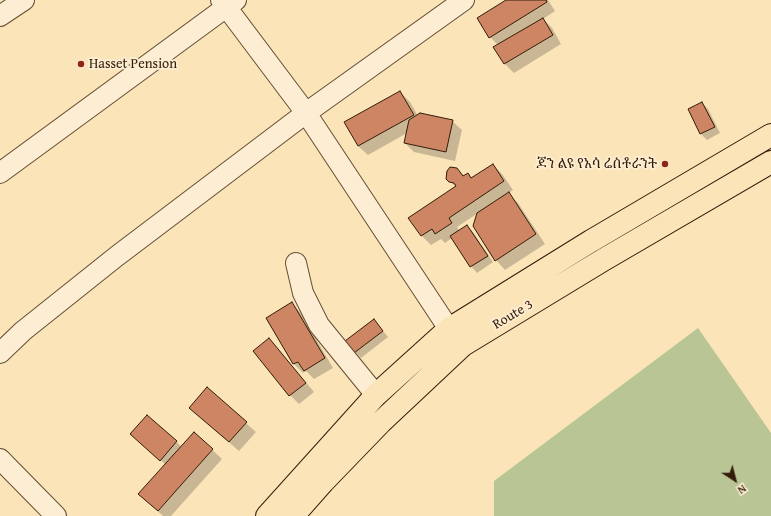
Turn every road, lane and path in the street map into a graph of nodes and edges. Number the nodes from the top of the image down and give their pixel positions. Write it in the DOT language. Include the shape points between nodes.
graph roads {
  1 [pos="24,0"];
  2 [pos="464,0"];
  3 [pos="228,2"];
  4 [pos="0,16"];
  5 [pos="306,113"];
  6 [pos="771,135"];
  7 [pos="771,162"];
  8 [pos="0,173"];
  9 [pos="591,241"];
  10 [pos="603,260"];
  11 [pos="296,263"];
  12 [pos="449,329"];
  13 [pos="463,345"];
  14 [pos="0,354"];
  15 [pos="376,395"];
  16 [pos="0,459"];
  17 [pos="56,516"];
  18 [pos="267,516"];
  19 [pos="292,516"];
  1 -- 4 [label="street"];
  2 -- 5 [label="street"];
  3 -- 5 [label="street"];
  3 -- 8 [label="street"];
  5 -- 12 [label="street"];
  5 -- 14 [label="street" via="117,256 23,331"];
  6 -- 9 [label="main road"];
  7 -- 10 [label="main road, Route 3"];
  9 -- 10 [label="main road"];
  9 -- 12 [label="main road"];
  10 -- 13 [label="main road, Route 3"];
  11 -- 15 [label="street" via="303,292 319,325"];
  12 -- 13 [label="street"];
  12 -- 15 [label="main road"];
  13 -- 19 [label="main road, Route 3" via="377,427"];
  15 -- 18 [label="main road"];
  16 -- 17 [label="street"];
}
